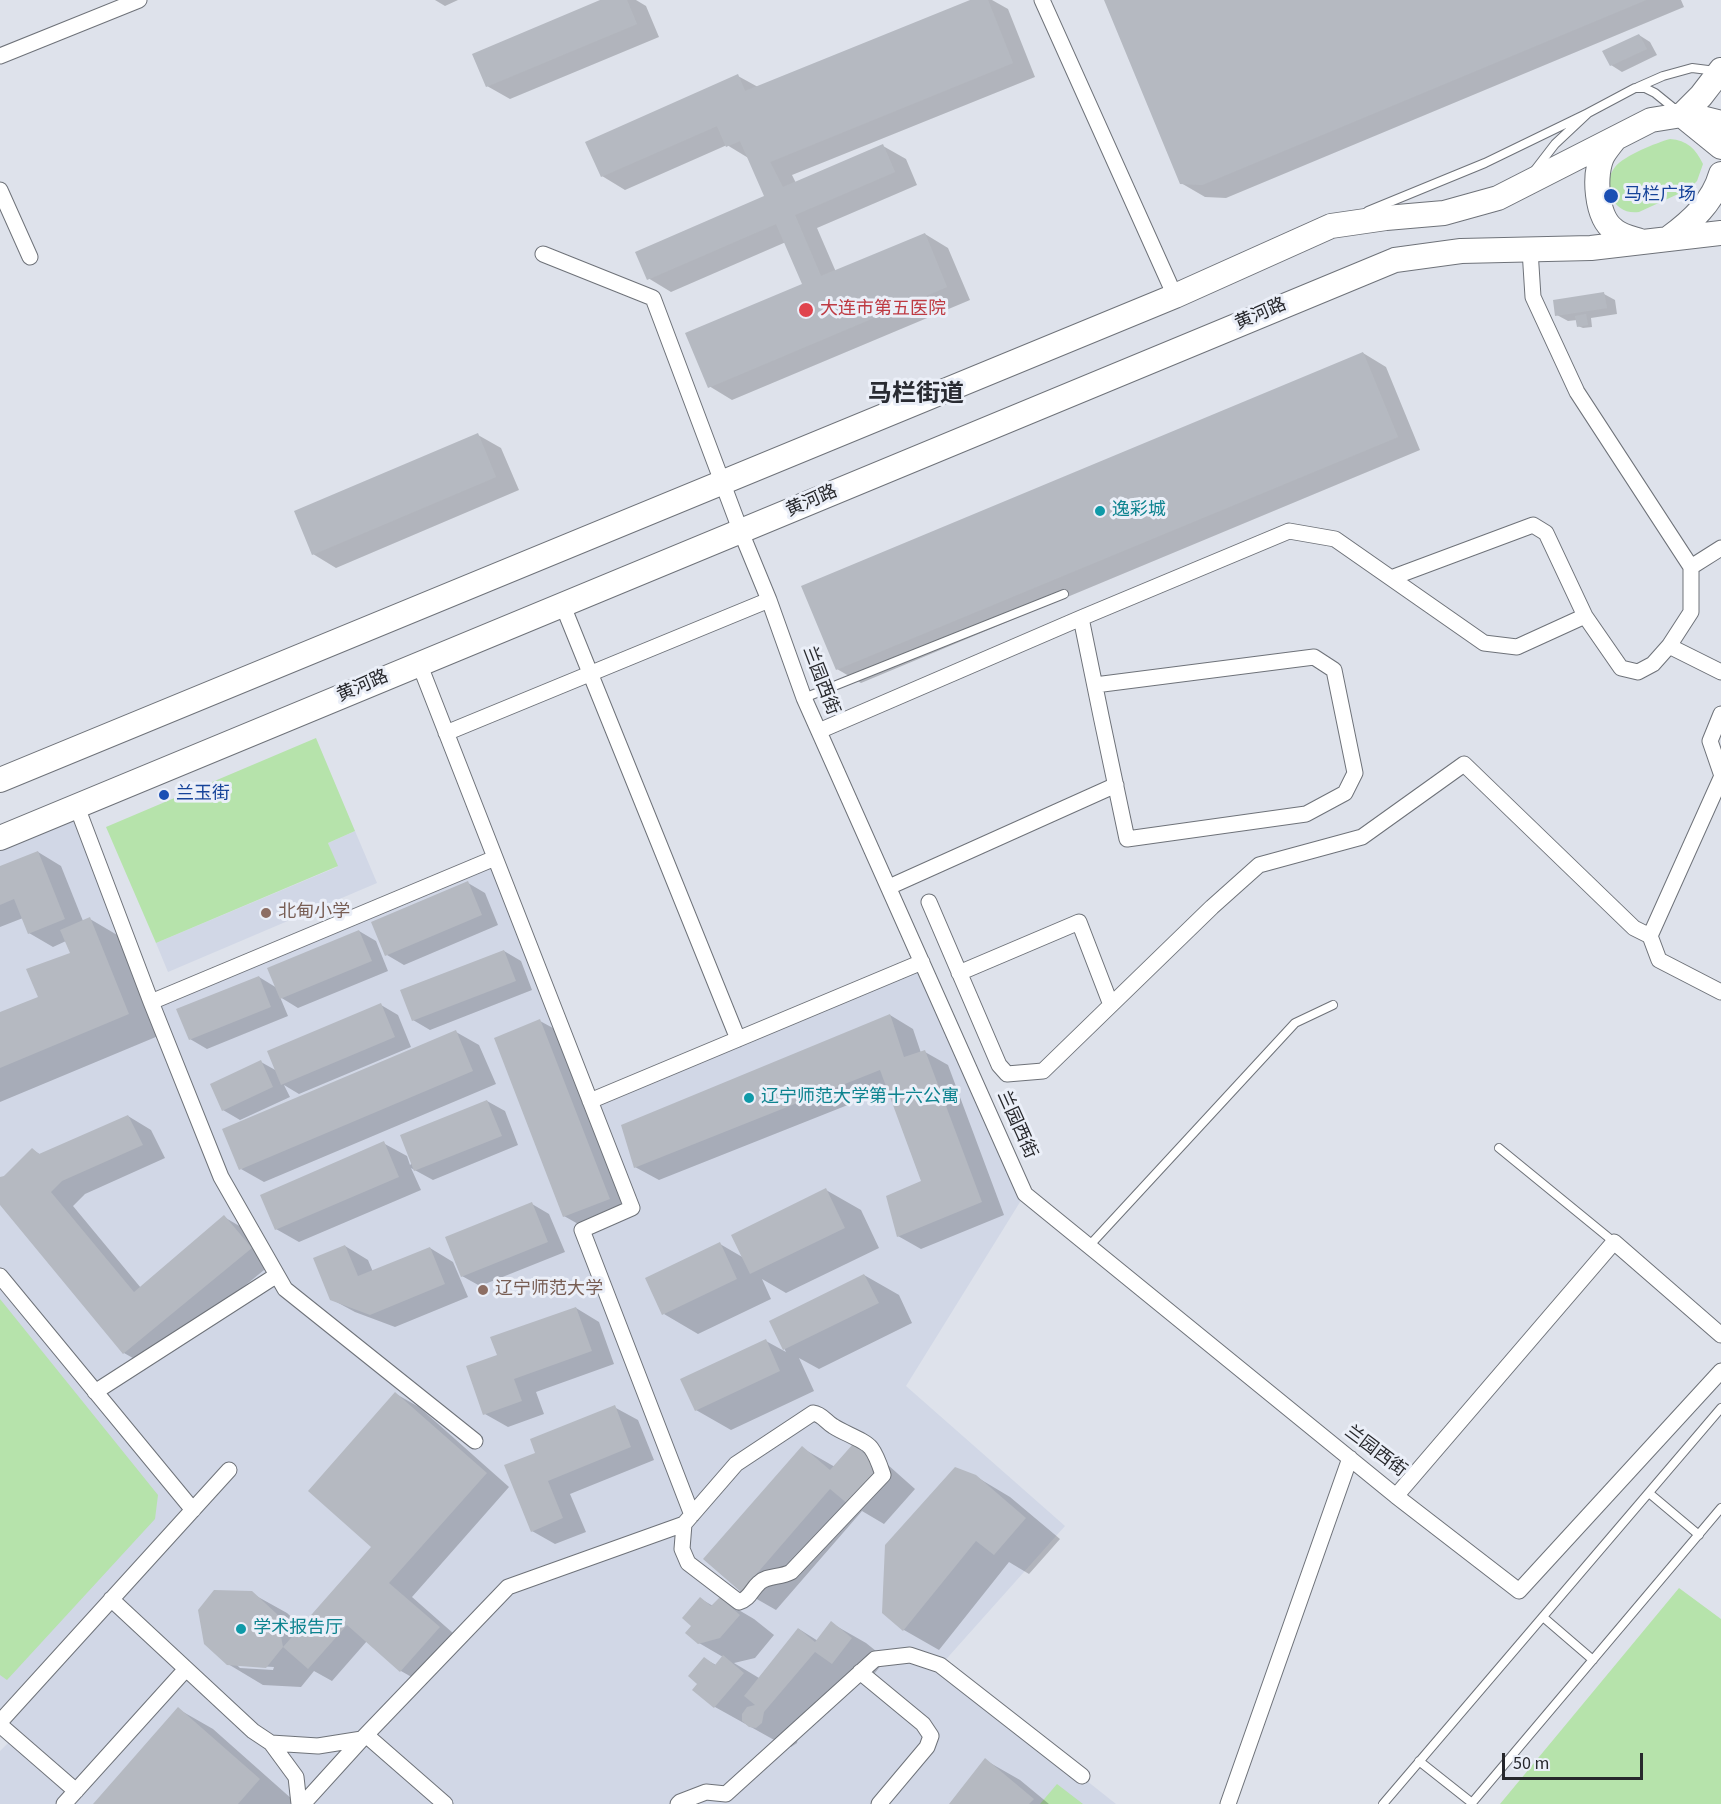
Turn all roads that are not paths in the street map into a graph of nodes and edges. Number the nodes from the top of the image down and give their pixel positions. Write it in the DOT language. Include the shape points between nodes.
graph roads {
  1 [pos="139,0"];
  2 [pos="1042,0"];
  3 [pos="0,56"];
  4 [pos="1720,71"];
  5 [pos="1635,88"];
  6 [pos="1588,113"];
  7 [pos="1682,115"];
  8 [pos="1721,123"];
  9 [pos="1614,140"];
  10 [pos="1721,147"];
  11 [pos="1721,174"];
  12 [pos="1524,186"];
  13 [pos="0,190"];
  14 [pos="1331,226"];
  15 [pos="1721,233"];
  16 [pos="1669,238"];
  17 [pos="1642,241"];
  18 [pos="1530,250"];
  19 [pos="543,254"];
  20 [pos="30,257"];
  21 [pos="1175,296"];
  22 [pos="722,482"];
  23 [pos="741,532"];
  24 [pos="1721,548"];
  25 [pos="1691,567"];
  26 [pos="1391,578"];
  27 [pos="1064,594"];
  28 [pos="769,600"];
  29 [pos="563,606"];
  30 [pos="1585,616"];
  31 [pos="1081,618"];
  32 [pos="1669,646"];
  33 [pos="419,663"];
  34 [pos="1721,672"];
  35 [pos="591,674"];
  36 [pos="1095,686"];
  37 [pos="804,698"];
  38 [pos="1721,714"];
  39 [pos="819,731"];
  40 [pos="446,733"];
  41 [pos="1721,775"];
  42 [pos="0,780"];
  43 [pos="1116,785"];
  44 [pos="77,807"];
  45 [pos="0,838"];
  46 [pos="495,858"];
  47 [pos="889,887"];
  48 [pos="929,902"];
  49 [pos="1650,936"];
  50 [pos="922,962"];
  51 [pos="959,973"];
  52 [pos="1721,992"];
  53 [pos="151,1002"];
  54 [pos="1111,1005"];
  55 [pos="1333,1005"];
  56 [pos="738,1039"];
  57 [pos="590,1101"];
  58 [pos="1499,1148"];
  59 [pos="1614,1242"];
  60 [pos="1089,1246"];
  61 [pos="277,1275"];
  62 [pos="0,1276"];
  63 [pos="1721,1335"];
  64 [pos="1721,1371"];
  65 [pos="95,1392"];
  66 [pos="1721,1408"];
  67 [pos="475,1441"];
  68 [pos="1350,1458"];
  69 [pos="229,1470"];
  70 [pos="1648,1493"];
  71 [pos="1396,1496"];
  72 [pos="1721,1508"];
  73 [pos="193,1510"];
  74 [pos="688,1520"];
  75 [pos="1699,1535"];
  76 [pos="111,1599"];
  77 [pos="1543,1617"];
  78 [pos="1593,1660"];
  79 [pos="186,1669"];
  80 [pos="860,1672"];
  81 [pos="0,1724"];
  82 [pos="364,1737"];
  83 [pos="271,1743"];
  84 [pos="1419,1761"];
  85 [pos="1082,1776"];
  86 [pos="76,1791"];
  87 [pos="1471,1803"];
  88 [pos="64,1804"];
  89 [pos="301,1804"];
  90 [pos="445,1804"];
  91 [pos="678,1804"];
  92 [pos="879,1804"];
  93 [pos="1228,1804"];
  94 [pos="1383,1804"];
  1 -- 3 [label="street"];
  2 -- 21 [label="street"];
  4 -- 5 [label="lane" via="1692,68"];
  4 -- 7 [label="main road"];
  5 -- 6 [label="lane"];
  5 -- 7 [label="lane" via="1655,93"];
  6 -- 12 [label="lane" via="1555,144"];
  6 -- 14 [label="lane" via="1485,163"];
  7 -- 8 [label="main road"];
  7 -- 9 [label="main road" via="1651,120"];
  7 -- 10 [label="main road"];
  9 -- 12 [label="main road"];
  9 -- 17 [label="main road" via="1602,156 1597,173 1598,199 1604,219 1613,230"];
  11 -- 16 [label="main road" via="1700,212"];
  12 -- 14 [label="main road" via="1498,198 1444,213"];
  13 -- 20 [label="street"];
  14 -- 21 [label="main road"];
  15 -- 16 [label="main road"];
  16 -- 17 [label="main road"];
  17 -- 18 [label="main road, 黄河路"];
  18 -- 23 [label="main road, 黄河路" via="1461,251 1395,260"];
  18 -- 25 [label="street" via="1533,297 1577,392"];
  19 -- 22 [label="street, 兰园西街" via="653,298"];
  21 -- 22 [label="main road"];
  22 -- 23 [label="street, 兰园西街"];
  22 -- 42 [label="main road"];
  23 -- 28 [label="street, 兰园西街"];
  23 -- 29 [label="main road, 黄河路"];
  24 -- 25 [label="street"];
  25 -- 32 [label="street" via="1691,612"];
  26 -- 30 [label="street" via="1484,643 1517,647"];
  26 -- 30 [label="street" via="1533,525 1546,534"];
  26 -- 31 [label="street" via="1335,539 1289,531"];
  27 -- 37 [label="lane"];
  28 -- 35 [label="street"];
  28 -- 37 [label="street, 兰园西街"];
  29 -- 33 [label="main road, 黄河路"];
  29 -- 35 [label="street"];
  30 -- 32 [label="street" via="1621,668 1638,672 1653,664"];
  31 -- 36 [label="street"];
  31 -- 39 [label="street"];
  32 -- 34 [label="street"];
  33 -- 40 [label="street"];
  33 -- 44 [label="main road, 黄河路"];
  35 -- 40 [label="street"];
  35 -- 56 [label="street"];
  36 -- 43 [label="street"];
  36 -- 43 [label="street" via="1314,657 1334,670 1355,773 1345,793 1306,814 1127,839"];
  37 -- 39 [label="street, 兰园西街"];
  38 -- 41 [label="street" via="1710,741"];
  39 -- 47 [label="street, 兰园西街"];
  40 -- 46 [label="street"];
  41 -- 49 [label="street"];
  43 -- 47 [label="street"];
  44 -- 45 [label="main road, 黄河路"];
  44 -- 53 [label="street"];
  46 -- 53 [label="street"];
  46 -- 57 [label="street"];
  47 -- 50 [label="street, 兰园西街"];
  48 -- 51 [label="street"];
  49 -- 52 [label="street" via="1659,960"];
  49 -- 54 [label="street" via="1634,928 1464,764 1362,837 1259,865"];
  50 -- 56 [label="street"];
  50 -- 60 [label="street, 兰园西街" via="1025,1194"];
  51 -- 54 [label="street" via="1079,922"];
  51 -- 54 [label="street" via="1006,1074 1044,1071"];
  53 -- 61 [label="street" via="221,1177"];
  55 -- 60 [label="lane" via="1295,1023"];
  56 -- 57 [label="street"];
  57 -- 74 [label="street" via="632,1208 582,1230"];
  58 -- 59 [label="lane"];
  59 -- 63 [label="street"];
  59 -- 71 [label="street, 兰园西街"];
  60 -- 68 [label="street, 兰园西街"];
  61 -- 65 [label="street"];
  61 -- 67 [label="street" via="285,1289"];
  62 -- 65 [label="street"];
  64 -- 71 [label="street" via="1519,1591"];
  65 -- 73 [label="street"];
  66 -- 70 [label="lane"];
  68 -- 71 [label="street, 兰园西街"];
  68 -- 93 [label="street"];
  69 -- 73 [label="street"];
  70 -- 75 [label="lane"];
  70 -- 77 [label="lane"];
  72 -- 75 [label="lane"];
  73 -- 76 [label="street"];
  74 -- 74 [label="street" via="736,1464 813,1413 870,1446 883,1475 791,1572 760,1582 746,1600 739,1602 688,1563 682,1549"];
  74 -- 82 [label="street" via="508,1587"];
  75 -- 78 [label="lane"];
  76 -- 79 [label="street"];
  76 -- 81 [label="street"];
  77 -- 78 [label="lane"];
  77 -- 84 [label="lane"];
  78 -- 87 [label="lane"];
  79 -- 83 [label="street"];
  79 -- 86 [label="street"];
  80 -- 85 [label="street" via="875,1659 910,1655 940,1665"];
  80 -- 91 [label="street" via="726,1794 706,1792"];
  80 -- 92 [label="street" via="923,1724 931,1736 927,1747"];
  81 -- 86 [label="street"];
  82 -- 83 [label="street" via="318,1746"];
  82 -- 89 [label="street"];
  82 -- 90 [label="street"];
  83 -- 89 [label="street" via="296,1777"];
  84 -- 87 [label="lane"];
  84 -- 94 [label="lane"];
  86 -- 88 [label="street"];
}
